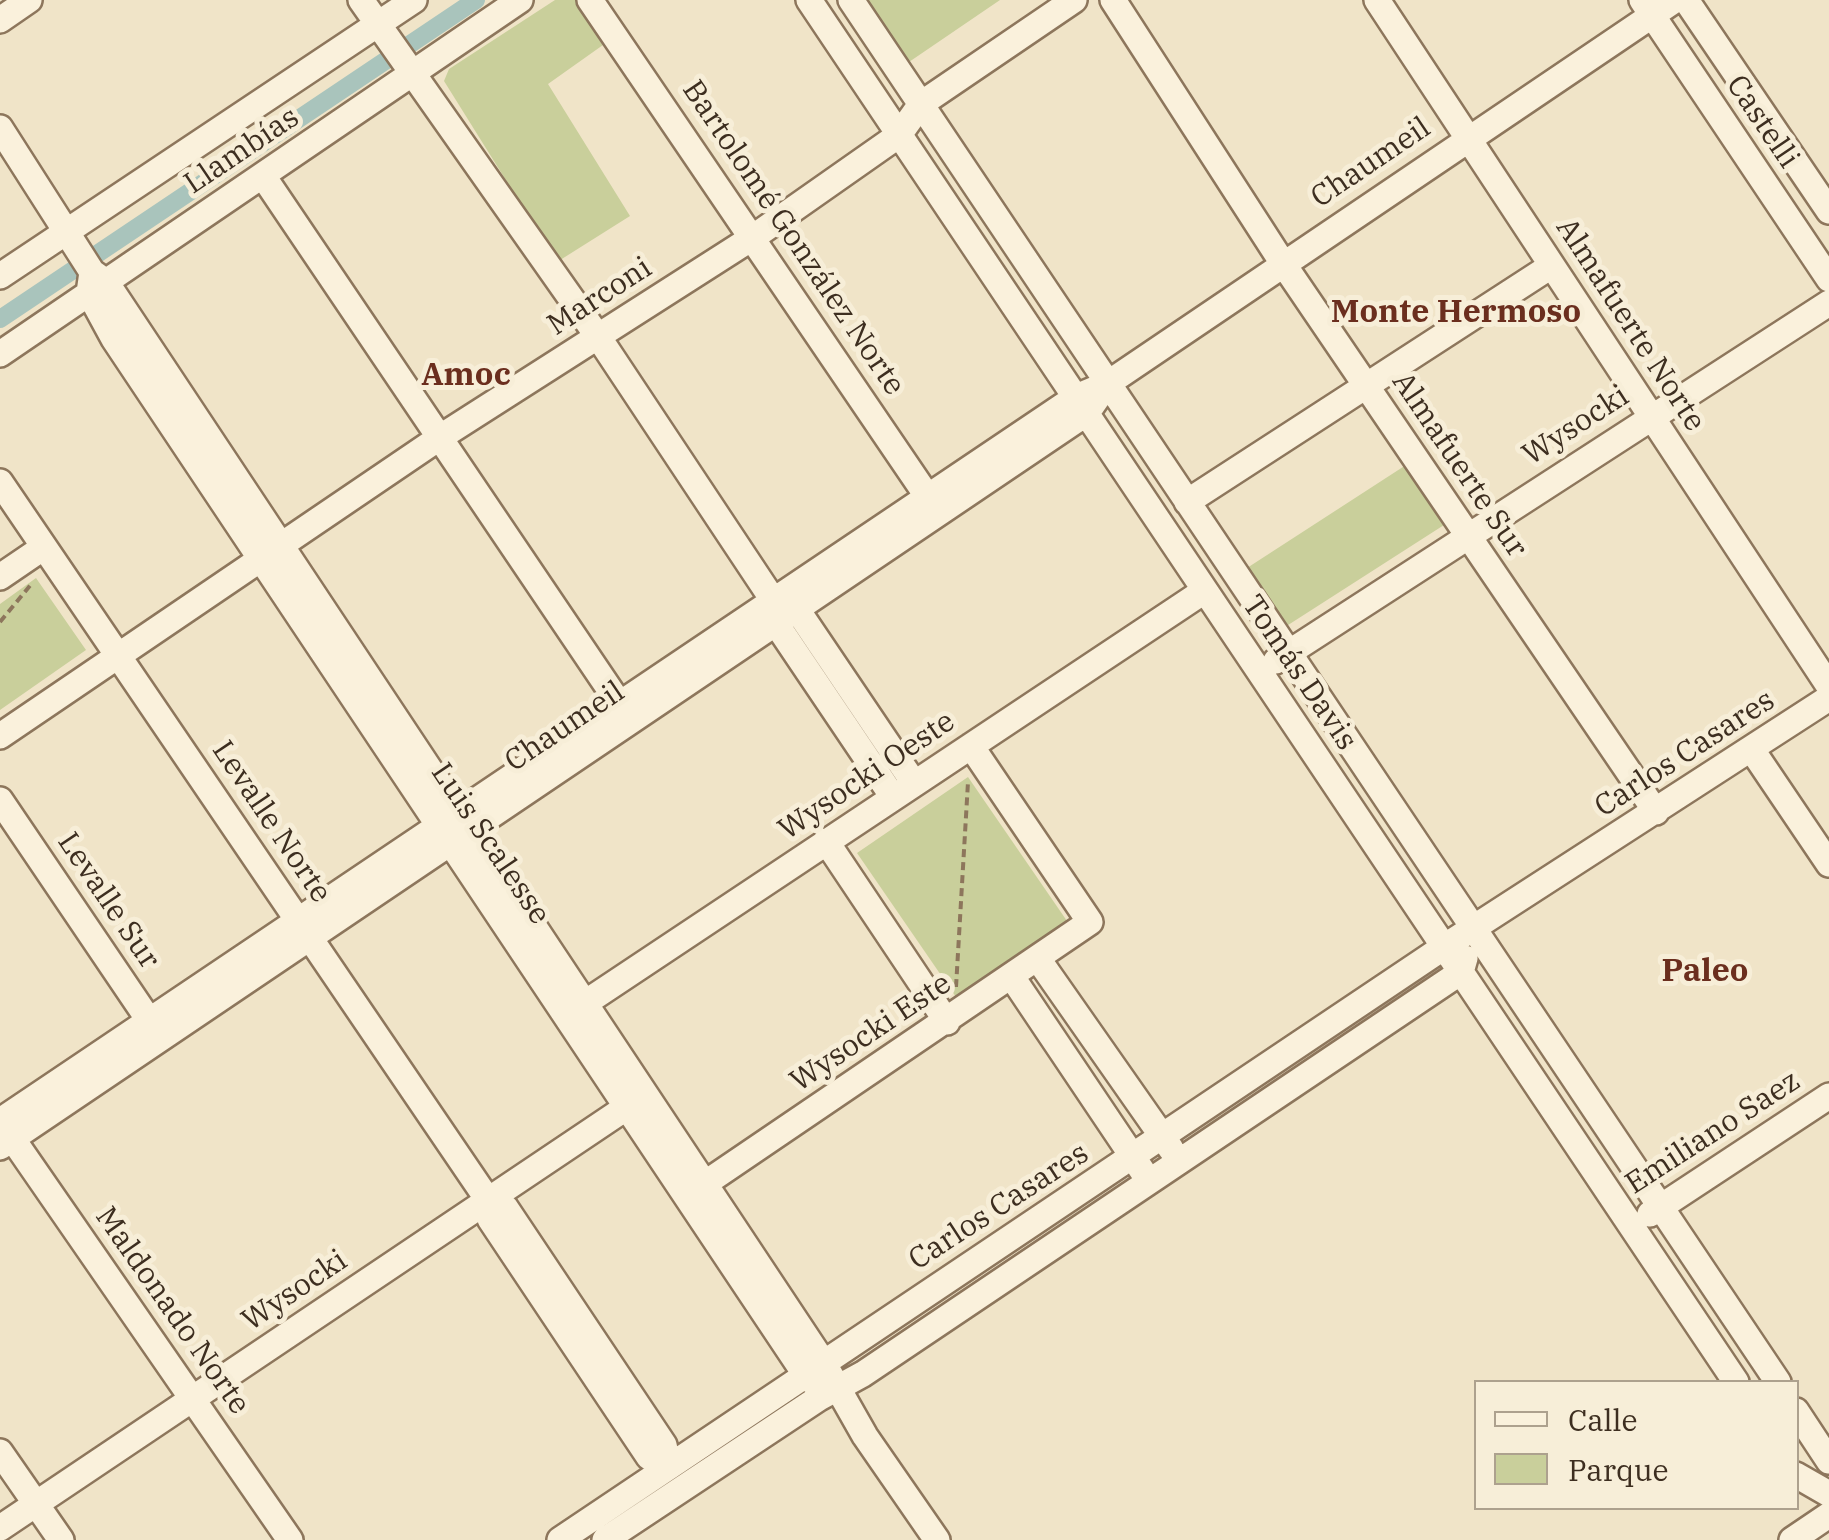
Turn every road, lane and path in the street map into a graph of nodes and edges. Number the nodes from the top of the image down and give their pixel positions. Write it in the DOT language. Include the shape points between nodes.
graph roads {
  1 [pos="29,0"];
  2 [pos="362,0"];
  3 [pos="414,0"];
  4 [pos="520,0"];
  5 [pos="590,0"];
  6 [pos="809,0"];
  7 [pos="851,0"];
  8 [pos="1074,0"];
  9 [pos="1113,0"];
  10 [pos="1377,0"];
  11 [pos="1675,0"];
  12 [pos="1686,0"];
  13 [pos="1647,8"];
  14 [pos="0,20"];
  15 [pos="397,47"];
  16 [pos="921,104"];
  17 [pos="0,128"];
  18 [pos="899,136"];
  19 [pos="1468,138"];
  20 [pos="263,176"];
  21 [pos="1829,211"];
  22 [pos="754,236"];
  23 [pos="74,240"];
  24 [pos="1282,262"];
  25 [pos="1552,266"];
  26 [pos="0,276"];
  27 [pos="1829,280"];
  28 [pos="95,282"];
  29 [pos="1829,303"];
  30 [pos="599,338"];
  31 [pos="0,354"];
  32 [pos="1107,384"];
  33 [pos="1366,386"];
  34 [pos="1082,405"];
  35 [pos="1651,416"];
  36 [pos="440,438"];
  37 [pos="0,482"];
  38 [pos="1187,502"];
  39 [pos="934,505"];
  40 [pos="1468,535"];
  41 [pos="44,547"];
  42 [pos="268,552"];
  43 [pos="0,578"];
  44 [pos="36,578"];
  45 [pos="1204,591"];
  46 [pos="784,613"];
  47 [pos="0,622"];
  48 [pos="1287,652"];
  49 [pos="118,656"];
  50 [pos="1260,673"];
  51 [pos="1829,686"];
  52 [pos="1829,698"];
  53 [pos="625,713"];
  54 [pos="0,736"];
  55 [pos="971,746"];
  56 [pos="1752,750"];
  57 [pos="968,777"];
  58 [pos="904,790"];
  59 [pos="0,800"];
  60 [pos="1656,812"];
  61 [pos="454,828"];
  62 [pos="826,842"];
  63 [pos="1829,864"];
  64 [pos="305,928"];
  65 [pos="1475,930"];
  66 [pos="1444,947"];
  67 [pos="1038,958"];
  68 [pos="1461,972"];
  69 [pos="1012,977"];
  70 [pos="956,997"];
  71 [pos="575,1010"];
  72 [pos="947,1022"];
  73 [pos="156,1030"];
  74 [pos="1829,1096"];
  75 [pos="627,1107"];
  76 [pos="2,1130"];
  77 [pos="1162,1138"];
  78 [pos="1134,1158"];
  79 [pos="1180,1161"];
  80 [pos="1149,1182"];
  81 [pos="695,1190"];
  82 [pos="488,1200"];
  83 [pos="1662,1206"];
  84 [pos="1633,1225"];
  85 [pos="814,1368"];
  86 [pos="1735,1380"];
  87 [pos="1777,1380"];
  88 [pos="833,1390"];
  89 [pos="194,1398"];
  90 [pos="1799,1416"];
  91 [pos="0,1452"];
  92 [pos="1829,1461"];
  93 [pos="668,1467"];
  94 [pos="1799,1477"];
  95 [pos="1829,1494"];
  96 [pos="37,1505"];
  97 [pos="1829,1516"];
  98 [pos="0,1528"];
  99 [pos="60,1540"];
  100 [pos="290,1540"];
  101 [pos="560,1540"];
  102 [pos="605,1540"];
  103 [pos="937,1540"];
  104 [pos="1792,1540"];
  1 -- 14 [label="street"];
  2 -- 15 [label="street"];
  3 -- 15 [label="street, Llambías"];
  4 -- 15 [label="street, Llambías"];
  5 -- 22 [label="street, Bartolomé González Norte"];
  6 -- 18 [label="street, Tomás Davis"];
  7 -- 16 [label="street, Tomás Davis"];
  8 -- 16 [label="street, Marconi"];
  9 -- 24 [label="street, Almafuerte Sur"];
  10 -- 19 [label="street, Almafuerte Norte"];
  11 -- 13 [label="street, Chaumeil"];
  12 -- 21 [label="street, Castelli"];
  13 -- 19 [label="street, Chaumeil"];
  13 -- 27 [label="street, Castelli"];
  15 -- 20 [label="street, Llambías"];
  15 -- 23 [label="street, Llambías"];
  15 -- 30 [label="street"];
  16 -- 18 [label="street, Marconi"];
  16 -- 32 [label="street, Tomás Davis"];
  17 -- 23 [label="street, Luis Scalesse"];
  18 -- 22 [label="street, Marconi"];
  18 -- 34 [label="street, Tomás Davis"];
  19 -- 24 [label="street, Chaumeil"];
  19 -- 25 [label="street, Almafuerte Norte"];
  20 -- 28 [label="street, Llambías"];
  20 -- 36 [label="street"];
  22 -- 30 [label="street, Marconi"];
  22 -- 39 [label="street, Bartolomé González Norte"];
  23 -- 26 [label="street, Llambías"];
  23 -- 28 [label="street, Luis Scalesse"];
  24 -- 32 [label="street, Chaumeil"];
  24 -- 33 [label="street, Almafuerte Sur"];
  25 -- 33 [label="street"];
  25 -- 35 [label="street, Almafuerte Norte"];
  28 -- 31 [label="street, Llambías"];
  28 -- 42 [label="street, Luis Scalesse"];
  29 -- 35 [label="street, Wysocki"];
  30 -- 36 [label="street, Marconi"];
  30 -- 46 [label="street"];
  32 -- 34 [label="street, Chaumeil"];
  32 -- 38 [label="street, Tomás Davis"];
  33 -- 38 [label="street"];
  33 -- 40 [label="street, Almafuerte Sur"];
  34 -- 39 [label="street, Chaumeil"];
  34 -- 45 [label="street, Tomás Davis"];
  35 -- 40 [label="street, Wysocki"];
  35 -- 51 [label="street, Almafuerte Norte"];
  36 -- 42 [label="street, Marconi"];
  36 -- 53 [label="street"];
  37 -- 41 [label="street, Levalle Norte"];
  38 -- 48 [label="street, Tomás Davis"];
  39 -- 46 [label="street, Chaumeil"];
  40 -- 48 [label="street, Wysocki"];
  40 -- 60 [label="street, Almafuerte Sur"];
  41 -- 43 [label="street"];
  41 -- 49 [label="street, Levalle Norte"];
  42 -- 49 [label="street, Marconi"];
  42 -- 61 [label="street, Luis Scalesse"];
  44 -- 47 [label="path"];
  45 -- 50 [label="street, Tomás Davis"];
  45 -- 55 [label="street, Wysocki Oeste"];
  46 -- 53 [label="street, Chaumeil"];
  46 -- 58 [label="street"];
  48 -- 50 [label="street, Wysocki"];
  48 -- 65 [label="street, Tomás Davis"];
  49 -- 54 [label="street, Marconi"];
  49 -- 64 [label="street, Levalle Norte"];
  50 -- 66 [label="street, Tomás Davis"];
  52 -- 56 [label="street, Carlos Casares"];
  53 -- 61 [label="street, Chaumeil"];
  55 -- 58 [label="street, Wysocki Oeste"];
  55 -- 67 [label="street, Wysocki Este" via="1090,922"];
  56 -- 60 [label="street, Carlos Casares"];
  56 -- 63 [label="street"];
  57 -- 70 [label="path"];
  58 -- 62 [label="street, Wysocki Oeste"];
  59 -- 73 [label="street, Levalle Sur"];
  60 -- 65 [label="street, Carlos Casares"];
  61 -- 64 [label="street, Chaumeil"];
  61 -- 71 [label="street, Luis Scalesse"];
  62 -- 71 [label="street, Wysocki Oeste"];
  62 -- 72 [label="street"];
  64 -- 73 [label="street, Chaumeil"];
  64 -- 82 [label="street, Levalle Norte"];
  65 -- 66 [label="street, Carlos Casares"];
  65 -- 68 [label="street"];
  65 -- 83 [label="street, Tomás Davis"];
  66 -- 68 [label="street, Tomás Davis"];
  66 -- 77 [label="street, Carlos Casares"];
  67 -- 69 [label="street, Wysocki Este"];
  67 -- 77 [label="street"];
  68 -- 79 [label="street, Carlos Casares"];
  68 -- 84 [label="street, Tomás Davis"];
  69 -- 72 [label="street, Wysocki Este"];
  69 -- 78 [label="street"];
  71 -- 75 [label="street, Luis Scalesse"];
  71 -- 81 [label="street, Luis Scalesse"];
  72 -- 81 [label="street, Wysocki Este"];
  73 -- 76 [label="street, Chaumeil"];
  74 -- 83 [label="street, Emiliano Saez"];
  75 -- 81 [label="street, Luis Scalesse"];
  75 -- 82 [label="street, Wysocki"];
  76 -- 89 [label="street, Maldonado Norte"];
  77 -- 78 [label="street, Carlos Casares"];
  77 -- 79 [label="street"];
  78 -- 80 [label="street"];
  78 -- 85 [label="street, Carlos Casares"];
  79 -- 80 [label="street, Carlos Casares"];
  80 -- 88 [label="street, Carlos Casares"];
  81 -- 85 [label="street, Luis Scalesse"];
  82 -- 89 [label="street, Wysocki"];
  82 -- 93 [label="street, Levalle Norte" via="490,1219 639,1441"];
  83 -- 84 [label="street, Emiliano Saez"];
  83 -- 87 [label="street, Tomás Davis"];
  84 -- 86 [label="street, Tomás Davis"];
  85 -- 88 [label="street, Luis Scalesse"];
  85 -- 93 [label="street, Carlos Casares"];
  88 -- 102 [label="street, Carlos Casares"];
  88 -- 103 [label="street, Luis Scalesse"];
  89 -- 96 [label="street, Wysocki"];
  89 -- 100 [label="street, Maldonado Norte"];
  90 -- 92 [label="street"];
  91 -- 96 [label="street"];
  93 -- 101 [label="street, Carlos Casares"];
  94 -- 95 [label="street"];
  96 -- 98 [label="street, Wysocki"];
  96 -- 99 [label="street"];
  97 -- 104 [label="street"];
}
